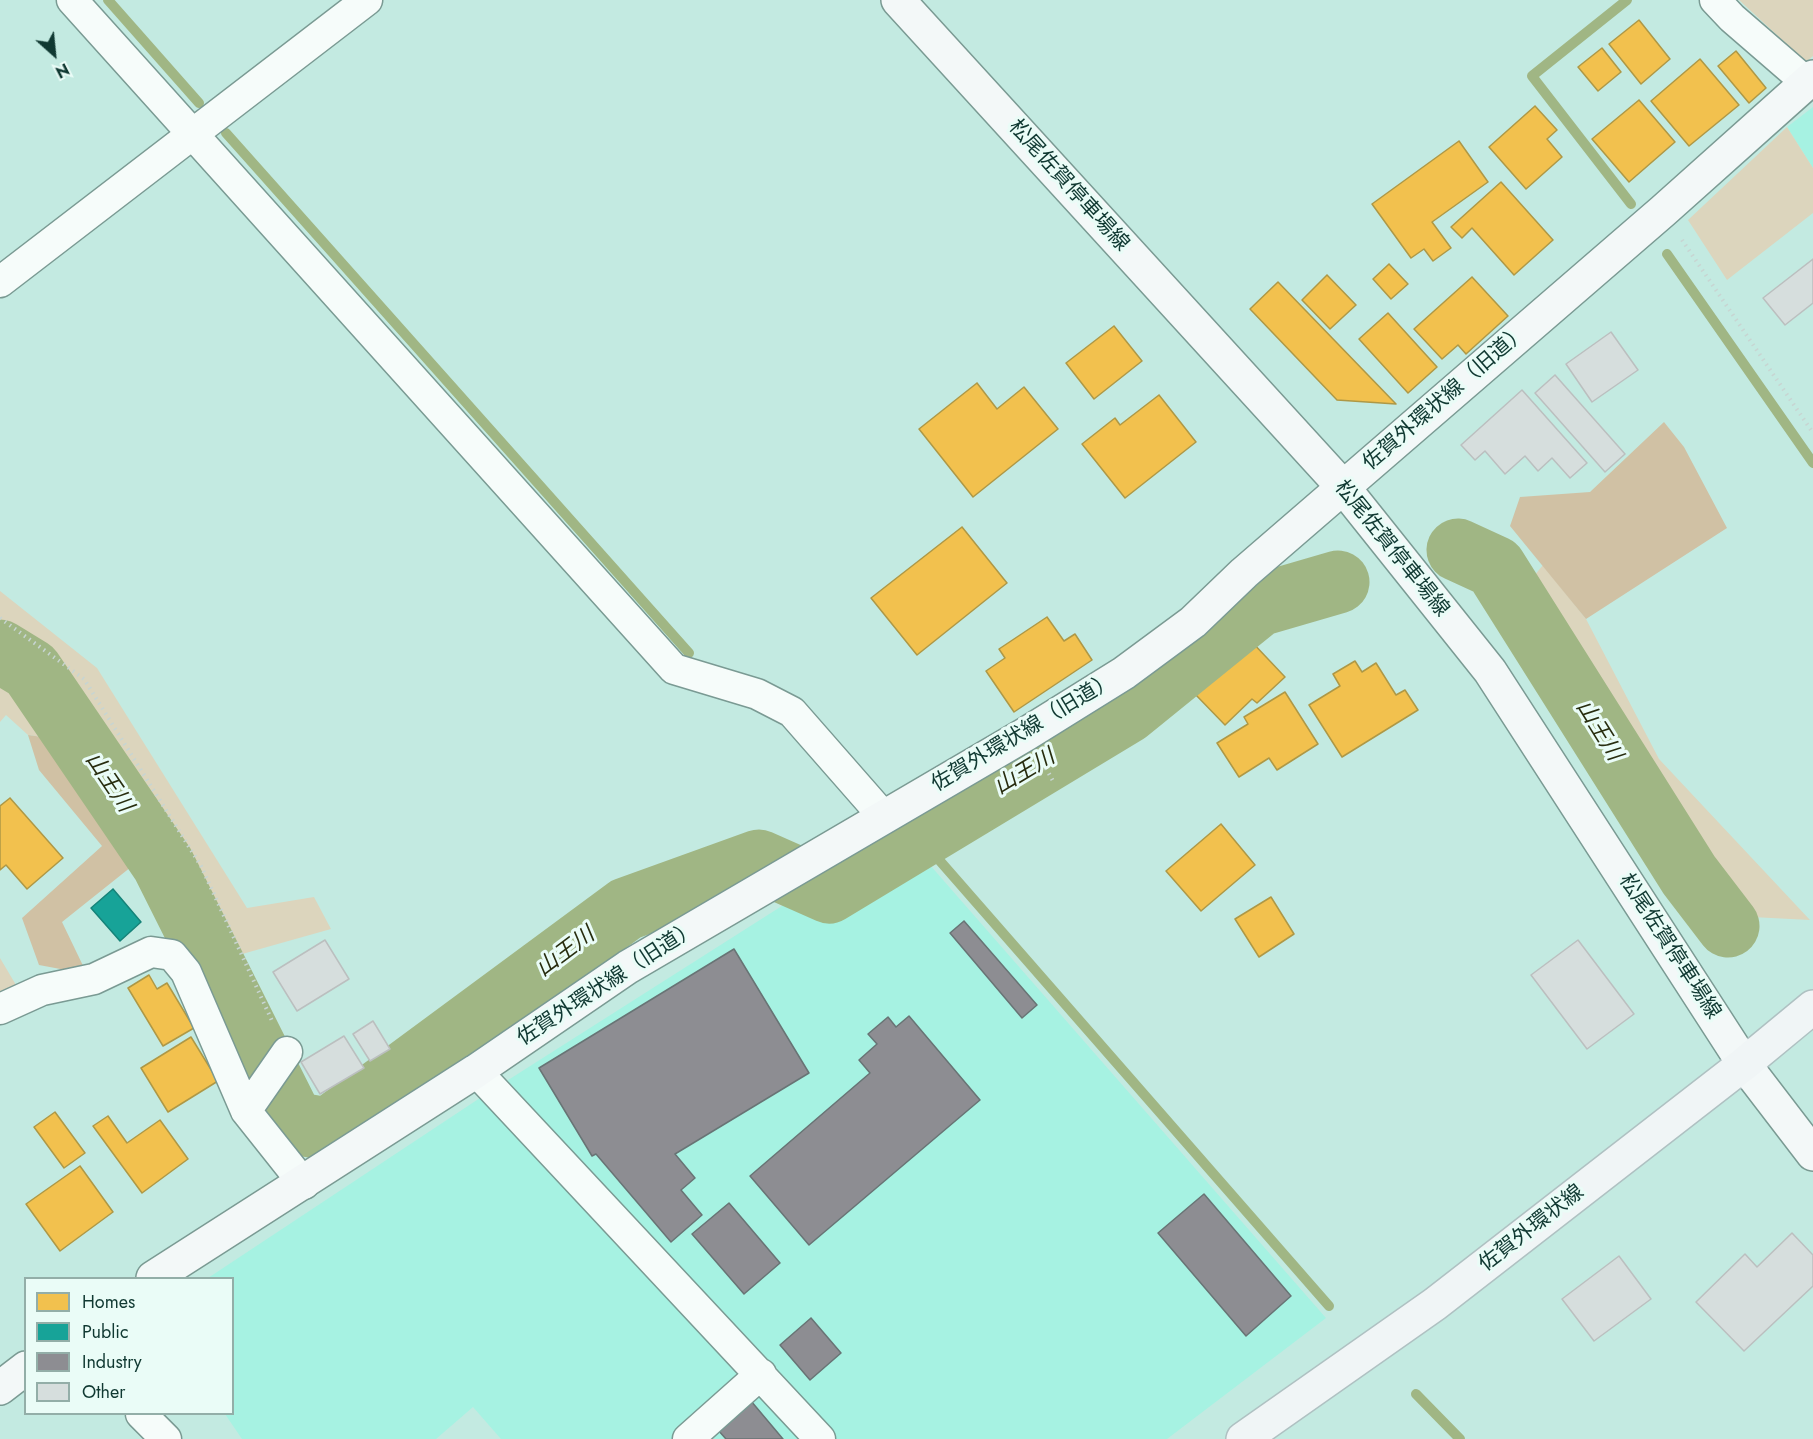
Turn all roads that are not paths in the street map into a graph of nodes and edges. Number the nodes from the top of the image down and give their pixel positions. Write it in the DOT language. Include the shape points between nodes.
graph roads {
  1 [pos="72,0"];
  2 [pos="367,0"];
  3 [pos="898,0"];
  4 [pos="1715,0"];
  5 [pos="1809,79"];
  6 [pos="192,135"];
  7 [pos="0,282"];
  8 [pos="1343,487"];
  9 [pos="884,817"];
  10 [pos="1813,1007"];
  11 [pos="0,1009"];
  12 [pos="286,1052"];
  13 [pos="1744,1064"];
  14 [pos="476,1071"];
  15 [pos="246,1111"];
  16 [pos="1813,1154"];
  17 [pos="304,1184"];
  18 [pos="155,1277"];
  19 [pos="24,1370"];
  20 [pos="761,1374"];
  21 [pos="0,1388"];
  22 [pos="143,1415"];
  23 [pos="165,1439"];
  24 [pos="688,1439"];
  25 [pos="820,1439"];
  26 [pos="1243,1439"];
  1 -- 6 [label="street"];
  2 -- 6 [label="street"];
  3 -- 8 [label="street, 松尾佐賀停車場線"];
  4 -- 5 [label="street"];
  5 -- 8 [label="street, 佐賀外環状線（旧道）" via="1663,211"];
  6 -- 7 [label="street"];
  6 -- 9 [label="street" via="674,669 757,694 792,712"];
  8 -- 9 [label="street, 佐賀外環状線（旧道）" via="1192,622 1124,673"];
  8 -- 13 [label="street, 松尾佐賀停車場線" via="1490,671"];
  9 -- 14 [label="street, 佐賀外環状線（旧道）" via="628,967"];
  10 -- 13 [label="main road, 佐賀外環状線"];
  11 -- 15 [label="street" via="42,990 94,979 151,952 172,956 186,972"];
  12 -- 15 [label="street"];
  13 -- 16 [label="street, 松尾佐賀停車場線"];
  13 -- 26 [label="main road, 佐賀外環状線" via="1435,1304"];
  14 -- 17 [label="street, 佐賀外環状線（旧道）"];
  14 -- 20 [label="street"];
  15 -- 17 [label="street"];
  17 -- 18 [label="street, 佐賀外環状線（旧道）"];
  19 -- 21 [label="street"];
  20 -- 24 [label="street"];
  20 -- 25 [label="street"];
  22 -- 23 [label="street"];
}
